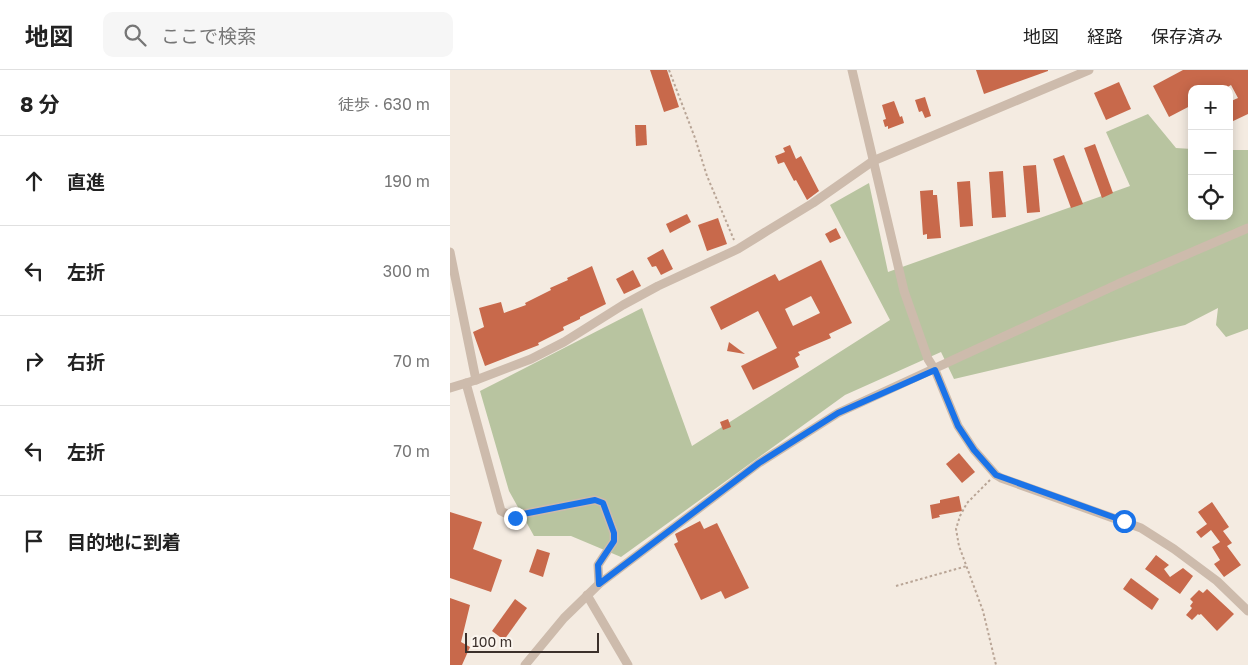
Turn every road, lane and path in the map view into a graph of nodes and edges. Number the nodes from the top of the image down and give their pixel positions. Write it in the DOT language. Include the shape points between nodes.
graph roads {
  1 [pos="669,70"];
  2 [pos="852,70"];
  3 [pos="1089,70"];
  4 [pos="873,161"];
  5 [pos="1248,228"];
  6 [pos="738,249"];
  7 [pos="450,252"];
  8 [pos="935,370"];
  9 [pos="471,382"];
  10 [pos="450,388"];
  11 [pos="996,475"];
  12 [pos="967,566"];
  13 [pos="599,584"];
  14 [pos="896,586"];
  15 [pos="587,596"];
  16 [pos="1248,611"];
  17 [pos="525,665"];
  18 [pos="628,665"];
  19 [pos="996,665"];
  1 -- 6 [label="path" via="707,176"];
  2 -- 4 [label="street"];
  3 -- 4 [label="street"];
  4 -- 6 [label="street"];
  4 -- 8 [label="street" via="904,291"];
  5 -- 8 [label="street" via="1118,284"];
  6 -- 9 [label="street" via="651,290 531,359"];
  7 -- 9 [label="street"];
  8 -- 11 [label="street" via="958,426"];
  8 -- 13 [label="street" via="838,413 759,463"];
  9 -- 10 [label="street"];
  9 -- 13 [label="street" via="501,511 515,518 595,500 603,503 614,541 598,565"];
  11 -- 12 [label="path" via="967,503 960,516 956,529"];
  11 -- 16 [label="street" via="1141,528 1217,581"];
  12 -- 14 [label="path"];
  12 -- 19 [label="path" via="983,611"];
  13 -- 15 [label="street"];
  15 -- 17 [label="street"];
  15 -- 18 [label="street"];
}
